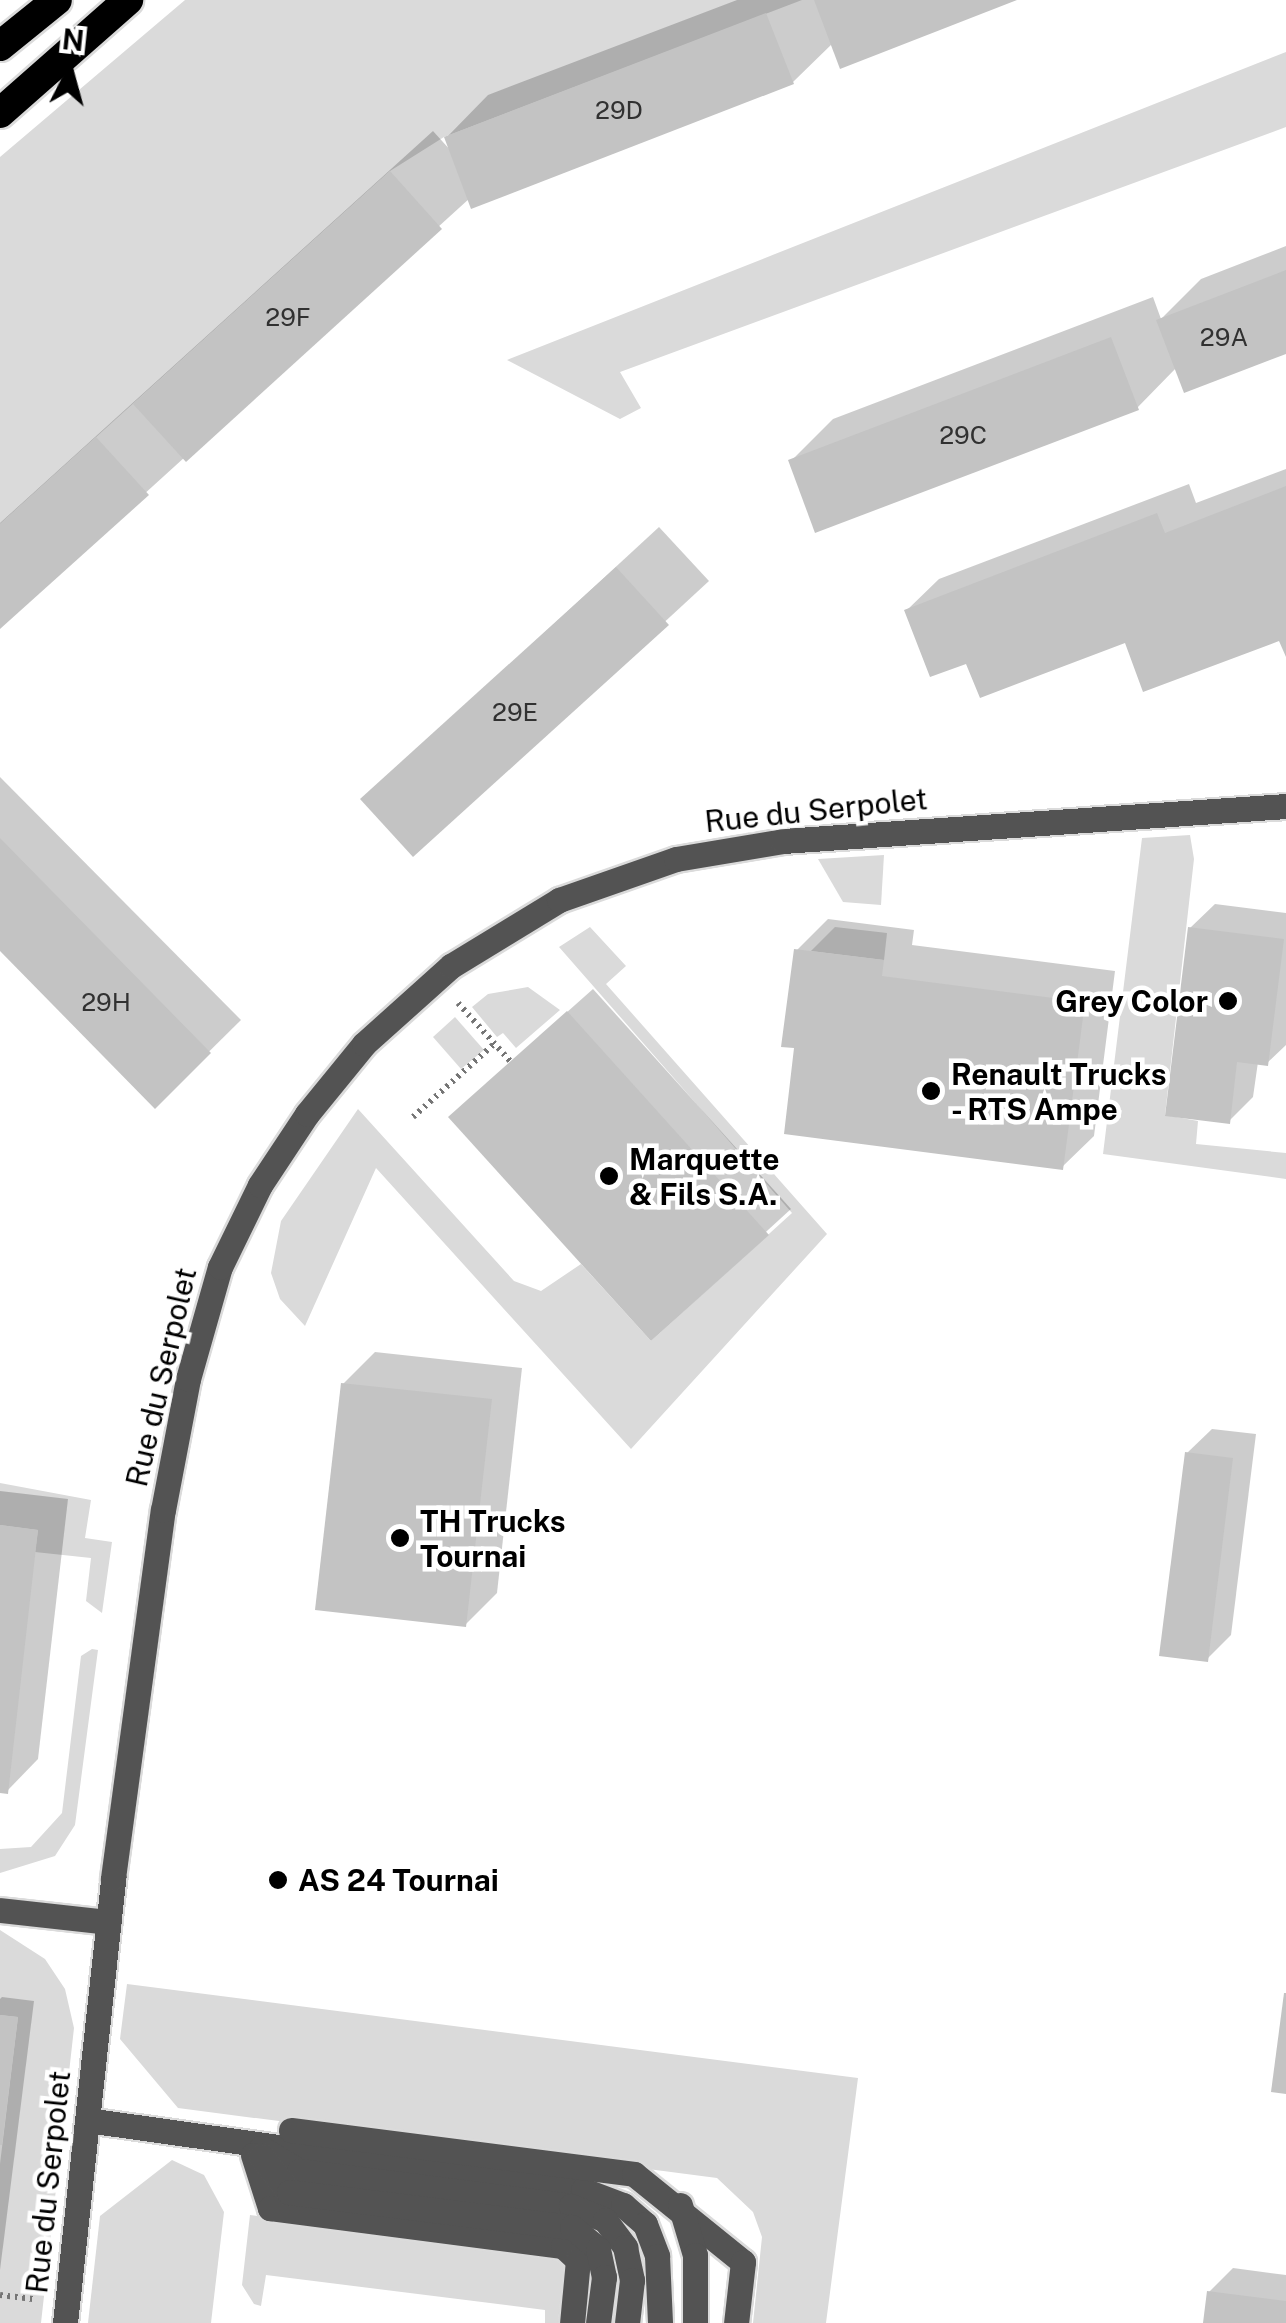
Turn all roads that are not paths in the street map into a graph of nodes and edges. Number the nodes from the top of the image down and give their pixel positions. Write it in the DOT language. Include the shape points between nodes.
graph roads {
  1 [pos="57,0"];
  2 [pos="128,0"];
  3 [pos="0,46"];
  4 [pos="0,113"];
  5 [pos="1286,806"];
  6 [pos="0,1910"];
  7 [pos="108,1922"];
  8 [pos="87,2120"];
  9 [pos="248,2140"];
  10 [pos="680,2205"];
  11 [pos="65,2323"];
  12 [pos="572,2323"];
  13 [pos="598,2323"];
  14 [pos="626,2323"];
  15 [pos="660,2323"];
  16 [pos="696,2323"];
  17 [pos="736,2323"];
  1 -- 3 [label="highway"];
  2 -- 4 [label="highway"];
  5 -- 7 [label="street, Rue du Serpolet" via="797,840 676,858 559,900 436,979 364,1044 260,1184 220,1267 188,1379 163,1510"];
  6 -- 7 [label="street"];
  7 -- 8 [label="street, Rue du Serpolet"];
  8 -- 9 [label="street"];
  8 -- 11 [label="street, Rue du Serpolet"];
  9 -- 10 [label="street" via="280,2128 634,2174"];
  9 -- 12 [label="street" via="270,2208 563,2246 578,2260"];
  9 -- 13 [label="street" via="289,2192 572,2228 598,2249 604,2277"];
  9 -- 14 [label="street" via="299,2171 571,2206 605,2220 629,2264"];
  9 -- 15 [label="street" via="583,2190 623,2204 645,2224 657,2256"];
  10 -- 16 [label="street" via="694,2255"];
  10 -- 17 [label="street" via="743,2262"];
}
